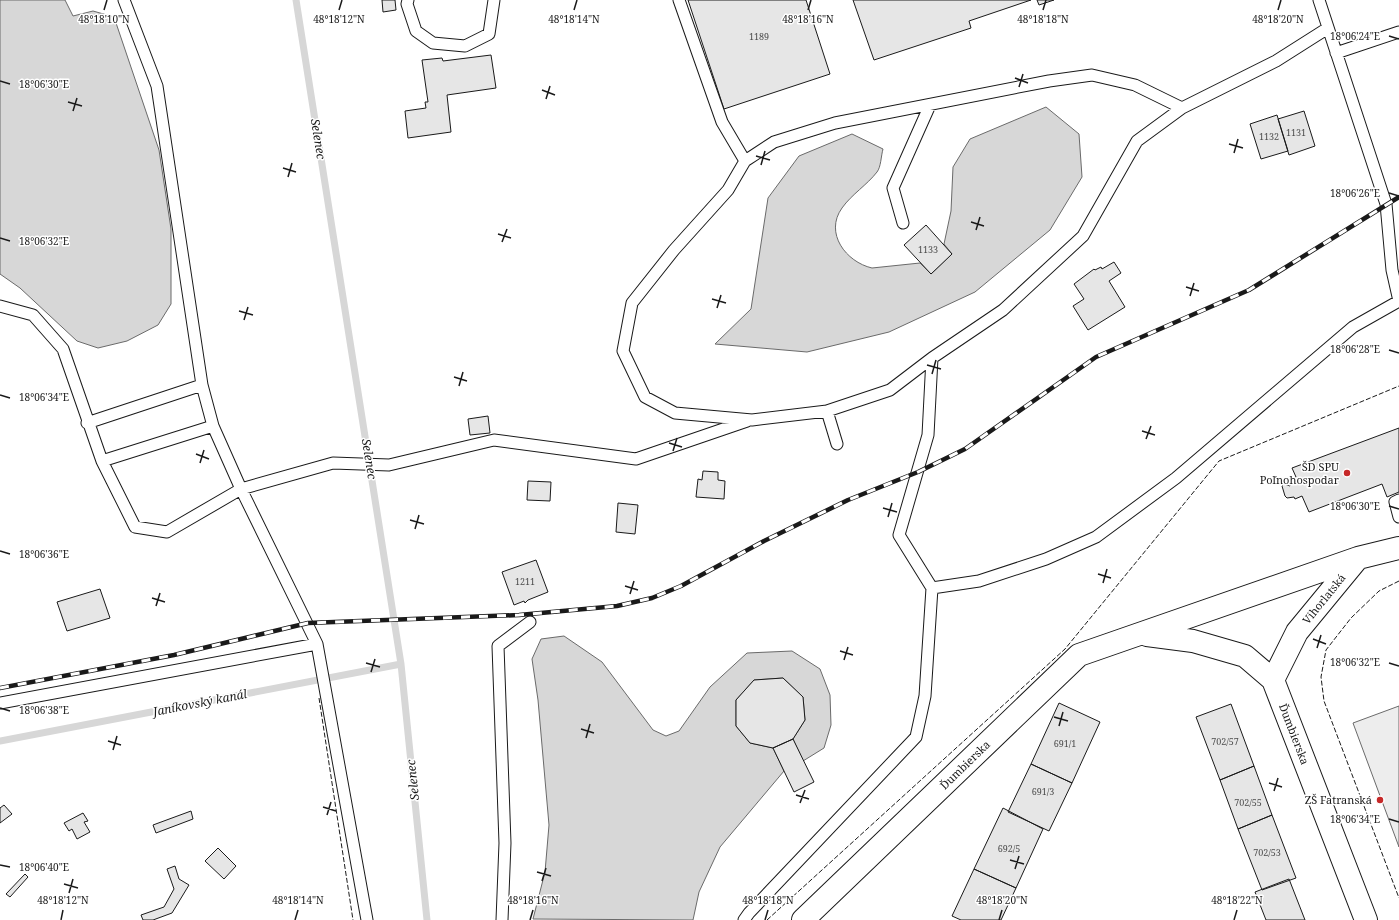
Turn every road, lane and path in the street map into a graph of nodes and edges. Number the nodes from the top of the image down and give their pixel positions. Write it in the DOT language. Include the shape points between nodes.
graph roads {
  1 [pos="124,0"];
  2 [pos="408,0"];
  3 [pos="494,0"];
  4 [pos="679,0"];
  5 [pos="1319,0"];
  6 [pos="1328,28"];
  7 [pos="1399,32"];
  8 [pos="1336,53"];
  9 [pos="930,104"];
  10 [pos="1182,108"];
  11 [pos="745,161"];
  12 [pos="903,223"];
  13 [pos="1399,301"];
  14 [pos="0,306"];
  15 [pos="932,358"];
  16 [pos="202,385"];
  17 [pos="826,411"];
  18 [pos="752,420"];
  19 [pos="87,423"];
  20 [pos="213,426"];
  21 [pos="837,444"];
  22 [pos="102,462"];
  23 [pos="241,489"];
  24 [pos="1399,500"];
  25 [pos="1399,517"];
  26 [pos="1399,548"];
  27 [pos="1358,558"];
  28 [pos="932,588"];
  29 [pos="530,622"];
  30 [pos="1142,634"];
  31 [pos="317,644"];
  32 [pos="1273,680"];
  33 [pos="0,703"];
  34 [pos="367,920"];
  35 [pos="502,920"];
  36 [pos="744,920"];
  37 [pos="802,920"];
  38 [pos="1366,920"];
  1 -- 16 [label="lane" via="157,86"];
  2 -- 3 [label="lane" via="416,31 433,43 465,46 489,34"];
  4 -- 11 [label="lane" via="722,122"];
  5 -- 6 [label="lane"];
  6 -- 8 [label="lane"];
  6 -- 10 [label="lane" via="1276,61"];
  7 -- 8 [label="lane"];
  8 -- 13 [label="lane" via="1386,204 1392,270"];
  9 -- 10 [label="lane" via="1092,75 1135,85"];
  9 -- 11 [label="lane" via="836,123 774,142"];
  9 -- 12 [label="lane" via="893,188"];
  10 -- 15 [label="lane" via="1137,141 1083,236 1003,310"];
  11 -- 18 [label="lane" via="728,190 674,250 632,303 623,351 645,397 675,414"];
  13 -- 28 [label="lane" via="1353,327 1176,478 1096,537 1046,559 979,581"];
  14 -- 19 [label="lane" via="33,316 63,349"];
  15 -- 17 [label="lane" via="890,390"];
  15 -- 28 [label="lane" via="928,435 899,535"];
  16 -- 19 [label="lane"];
  16 -- 20 [label="lane"];
  17 -- 18 [label="lane"];
  17 -- 21 [label="lane"];
  18 -- 23 [label="lane" via="636,459 494,440 389,465 333,463"];
  19 -- 22 [label="lane"];
  20 -- 22 [label="lane"];
  20 -- 23 [label="lane"];
  22 -- 23 [label="lane" via="135,527 167,532"];
  23 -- 31 [label="lane"];
  24 -- 25 [label="lane" via="1395,502"];
  26 -- 27 [label="street"];
  27 -- 30 [label="street, Ďumbierska"];
  27 -- 32 [label="street, Vihorlatská" via="1297,632"];
  28 -- 36 [label="lane" via="925,696 916,737"];
  29 -- 35 [label="lane" via="498,646 505,843"];
  30 -- 32 [label="street, Ďumbierska" via="1193,641 1245,656"];
  30 -- 37 [label="street, Ďumbierska" via="1079,656"];
  31 -- 33 [label="lane"];
  31 -- 34 [label="lane"];
  32 -- 38 [label="street, Ďumbierska"];
}
